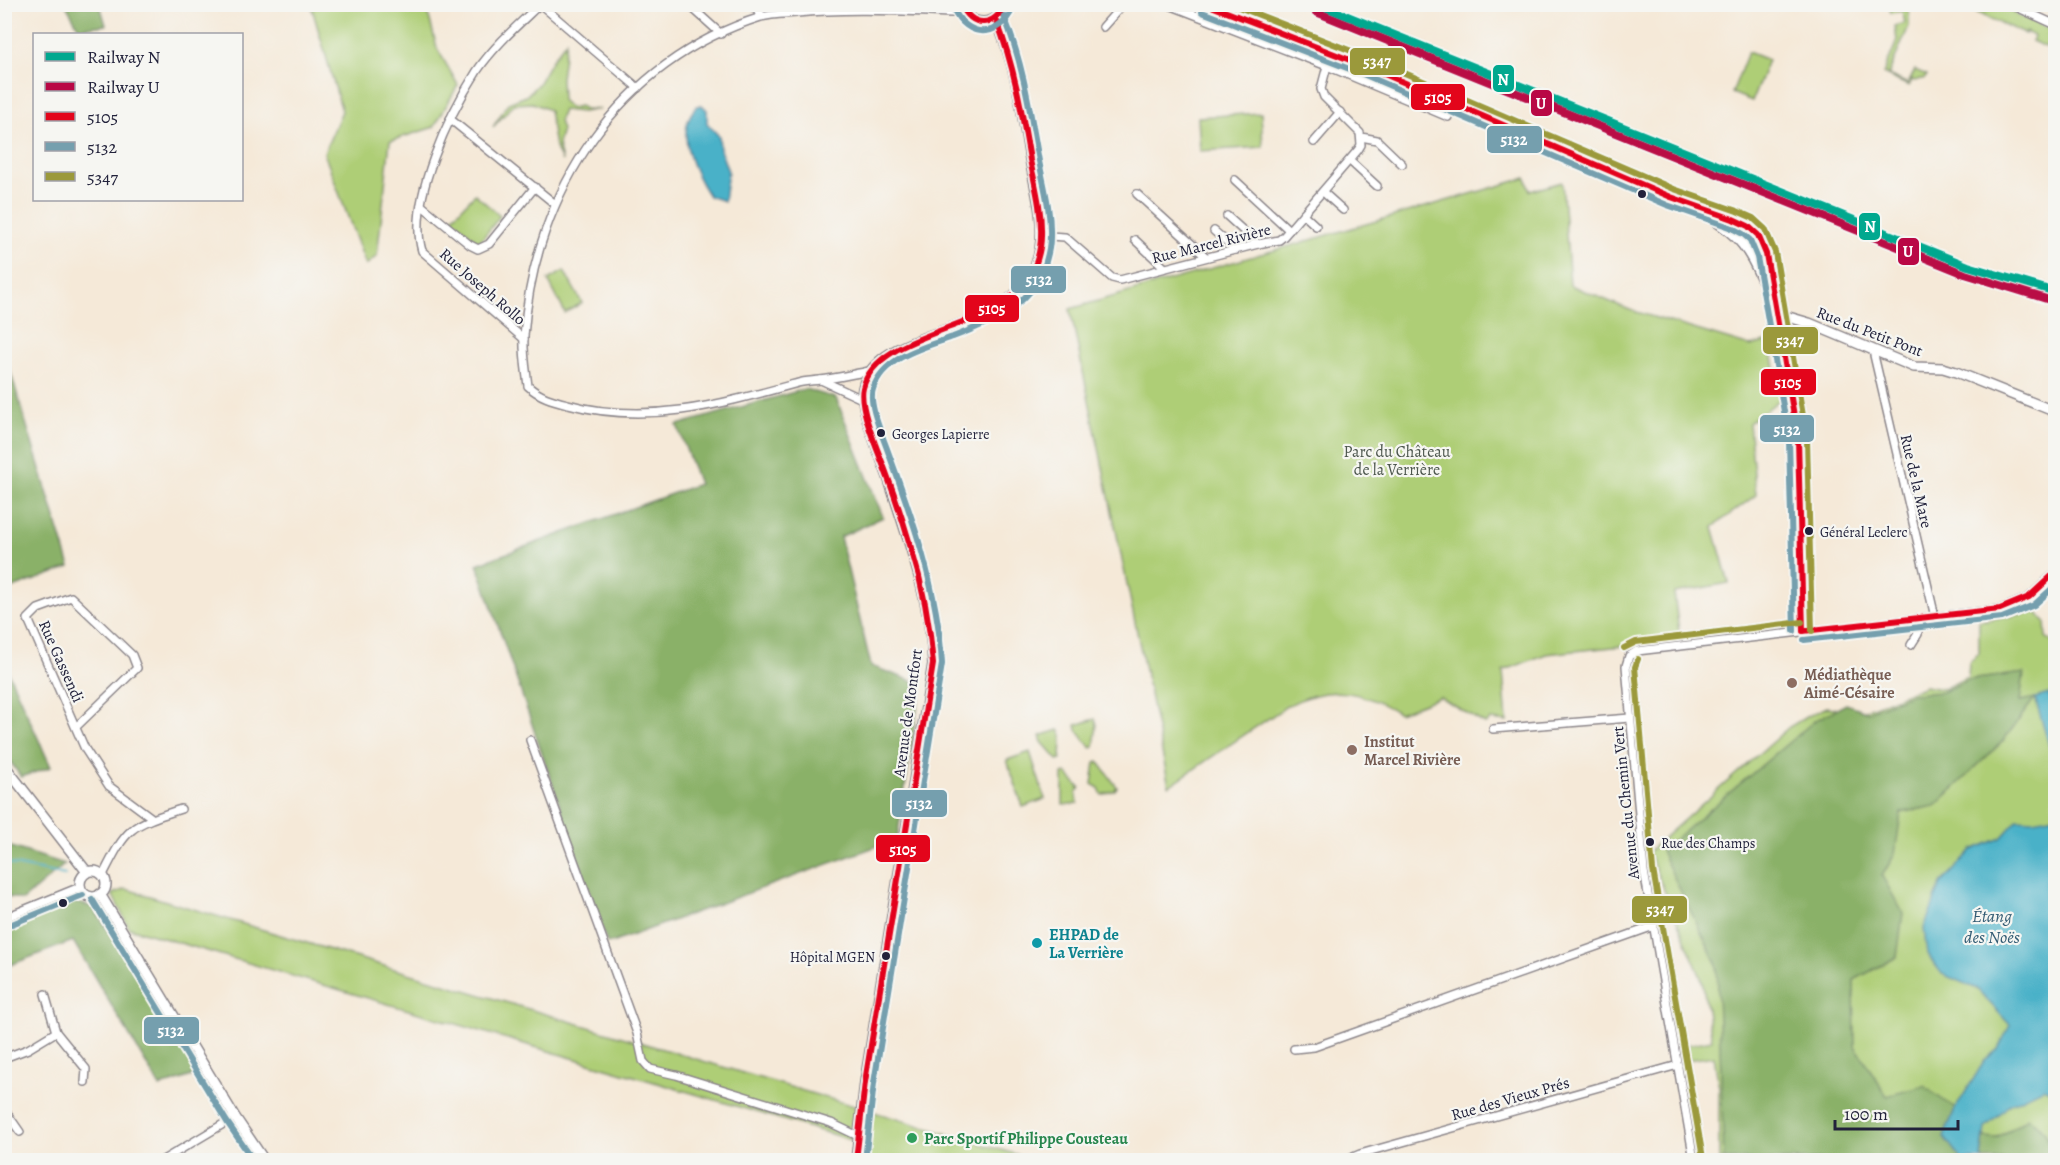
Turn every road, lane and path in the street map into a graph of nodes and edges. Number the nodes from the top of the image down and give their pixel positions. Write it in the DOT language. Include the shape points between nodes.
graph roads {
  1 [pos="540,4"];
  2 [pos="688,4"];
  3 [pos="750,4"];
  4 [pos="796,4"];
  5 [pos="1005,4"];
  6 [pos="1120,4"];
  7 [pos="1167,4"];
  8 [pos="1205,4"];
  9 [pos="2010,4"];
  10 [pos="881,7"];
  11 [pos="962,7"];
  12 [pos="799,13"];
  13 [pos="763,16"];
  14 [pos="996,19"];
  15 [pos="2055,25"];
  16 [pos="1103,27"];
  17 [pos="721,34"];
  18 [pos="1333,54"];
  19 [pos="1327,66"];
  20 [pos="638,88"];
  21 [pos="1341,112"];
  22 [pos="1448,117"];
  23 [pos="450,119"];
  24 [pos="1361,137"];
  25 [pos="1314,142"];
  26 [pos="1350,161"];
  27 [pos="1402,164"];
  28 [pos="1235,180"];
  29 [pos="535,186"];
  30 [pos="1377,186"];
  31 [pos="1323,192"];
  32 [pos="1137,194"];
  33 [pos="555,204"];
  34 [pos="1687,204"];
  35 [pos="421,205"];
  36 [pos="1343,210"];
  37 [pos="1303,214"];
  38 [pos="1227,216"];
  39 [pos="1316,226"];
  40 [pos="1289,230"];
  41 [pos="1214,231"];
  42 [pos="1041,239"];
  43 [pos="1135,240"];
  44 [pos="1258,244"];
  45 [pos="1236,250"];
  46 [pos="1206,257"];
  47 [pos="1165,268"];
  48 [pos="1775,313"];
  49 [pos="524,339"];
  50 [pos="1873,351"];
  51 [pos="870,370"];
  52 [pos="821,380"];
  53 [pos="862,399"];
  54 [pos="2055,412"];
  55 [pos="2055,572"];
  56 [pos="1935,617"];
  57 [pos="1917,619"];
  58 [pos="1803,631"];
  59 [pos="1911,645"];
  60 [pos="1630,718"];
  61 [pos="76,727"];
  62 [pos="1493,729"];
  63 [pos="530,740"];
  64 [pos="4,765"];
  65 [pos="181,809"];
  66 [pos="152,818"];
  67 [pos="87,872"];
  68 [pos="103,875"];
  69 [pos="80,887"];
  70 [pos="100,894"];
  71 [pos="4,918"];
  72 [pos="1654,926"];
  73 [pos="45,994"];
  74 [pos="56,1032"];
  75 [pos="1294,1049"];
  76 [pos="4,1058"];
  77 [pos="1678,1065"];
  78 [pos="85,1082"];
  79 [pos="4,1109"];
  80 [pos="236,1117"];
  81 [pos="20,1132"];
  82 [pos="858,1136"];
  83 [pos="163,1161"];
  84 [pos="264,1161"];
  85 [pos="856,1161"];
  86 [pos="1353,1161"];
  87 [pos="1694,1161"];
  1 -- 20 [label="street"];
  1 -- 23 [label="street, Rue Joseph Rollo" via="478,69"];
  2 -- 17 [label="street"];
  3 -- 13 [label="street"];
  4 -- 12 [label="street"];
  5 -- 14 [label="street"];
  6 -- 16 [label="street"];
  7 -- 19 [label="street"];
  8 -- 18 [label="street"];
  9 -- 15 [label="street"];
  10 -- 11 [label="street" via="952,13"];
  10 -- 12 [label="street"];
  11 -- 14 [label="street" via="977,22"];
  12 -- 13 [label="street"];
  13 -- 17 [label="street"];
  14 -- 42 [label="street" via="1014,67 1040,211"];
  17 -- 20 [label="street" via="694,47"];
  18 -- 19 [label="street"];
  18 -- 34 [label="street"];
  19 -- 21 [label="street" via="1321,89"];
  19 -- 22 [label="street"];
  20 -- 33 [label="street" via="594,135"];
  21 -- 24 [label="street"];
  21 -- 25 [label="street"];
  23 -- 29 [label="street"];
  23 -- 35 [label="street, Rue Joseph Rollo"];
  24 -- 26 [label="street, Rue Marcel Rivière" via="1359,150"];
  24 -- 27 [label="street" via="1377,140"];
  26 -- 30 [label="street"];
  26 -- 31 [label="street, Rue Marcel Rivière"];
  28 -- 40 [label="street"];
  29 -- 33 [label="street"];
  29 -- 35 [label="street" via="489,244 478,249"];
  31 -- 36 [label="street"];
  31 -- 37 [label="street, Rue Marcel Rivière"];
  32 -- 46 [label="street"];
  33 -- 49 [label="street" via="537,254"];
  34 -- 48 [label="street" via="1728,229 1741,242 1754,259"];
  34 -- 48 [label="street" via="1733,219 1758,235 1766,254"];
  35 -- 49 [label="street, Rue Joseph Rollo" via="422,251"];
  37 -- 39 [label="street"];
  37 -- 40 [label="street, Rue Marcel Rivière"];
  38 -- 44 [label="street"];
  40 -- 44 [label="street, Rue Marcel Rivière" via="1279,240"];
  41 -- 45 [label="street"];
  42 -- 47 [label="street, Rue Marcel Rivière" via="1065,237 1112,278 1120,280"];
  42 -- 51 [label="street" via="1033,271 1006,302 978,318 893,352"];
  43 -- 47 [label="street"];
  44 -- 45 [label="street, Rue Marcel Rivière"];
  45 -- 46 [label="street, Rue Marcel Rivière"];
  46 -- 47 [label="street, Rue Marcel Rivière"];
  48 -- 50 [label="street, Rue du Petit Pont"];
  48 -- 58 [label="street" via="1798,439"];
  49 -- 52 [label="street" via="528,386 539,396 590,410 644,415 690,410"];
  50 -- 54 [label="street, Rue du Petit Pont" via="1914,367 1956,372"];
  50 -- 56 [label="street, Rue de la Mare"];
  51 -- 52 [label="street"];
  51 -- 53 [label="street"];
  52 -- 53 [label="street"];
  53 -- 82 [label="street, Avenue de Montfort" via="926,604 933,664"];
  55 -- 56 [label="street" via="2029,597 2000,609"];
  56 -- 57 [label="street"];
  57 -- 58 [label="street"];
  57 -- 59 [label="street" via="1918,634"];
  58 -- 60 [label="street, Avenue du Chemin Vert" via="1637,651 1629,656 1626,666"];
  60 -- 62 [label="street"];
  60 -- 72 [label="street, Avenue du Chemin Vert" via="1644,871"];
  61 -- 61 [label="street, Rue Gassendi" via="137,668 132,656 71,597 39,609 28,619"];
  61 -- 66 [label="street, Rue Gassendi" via="109,786"];
  63 -- 82 [label="street" via="637,1033 643,1061 650,1070 831,1123"];
  64 -- 67 [label="street"];
  65 -- 66 [label="street"];
  66 -- 68 [label="street" via="123,836"];
  67 -- 68 [label="street"];
  67 -- 69 [label="street"];
  68 -- 70 [label="street" via="105,888"];
  69 -- 70 [label="street" via="88,896"];
  69 -- 71 [label="street"];
  70 -- 80 [label="street"];
  72 -- 75 [label="street" via="1314,1047"];
  72 -- 77 [label="street, Avenue du Chemin Vert"];
  73 -- 74 [label="street"];
  74 -- 76 [label="street"];
  74 -- 78 [label="street" via="86,1069"];
  77 -- 86 [label="street, Rue des Vieux Prés" via="1360,1154"];
  77 -- 87 [label="street, Avenue du Chemin Vert"];
  79 -- 81 [label="street"];
  80 -- 83 [label="street"];
  80 -- 84 [label="street"];
  82 -- 85 [label="street, Avenue de Montfort"];
}
